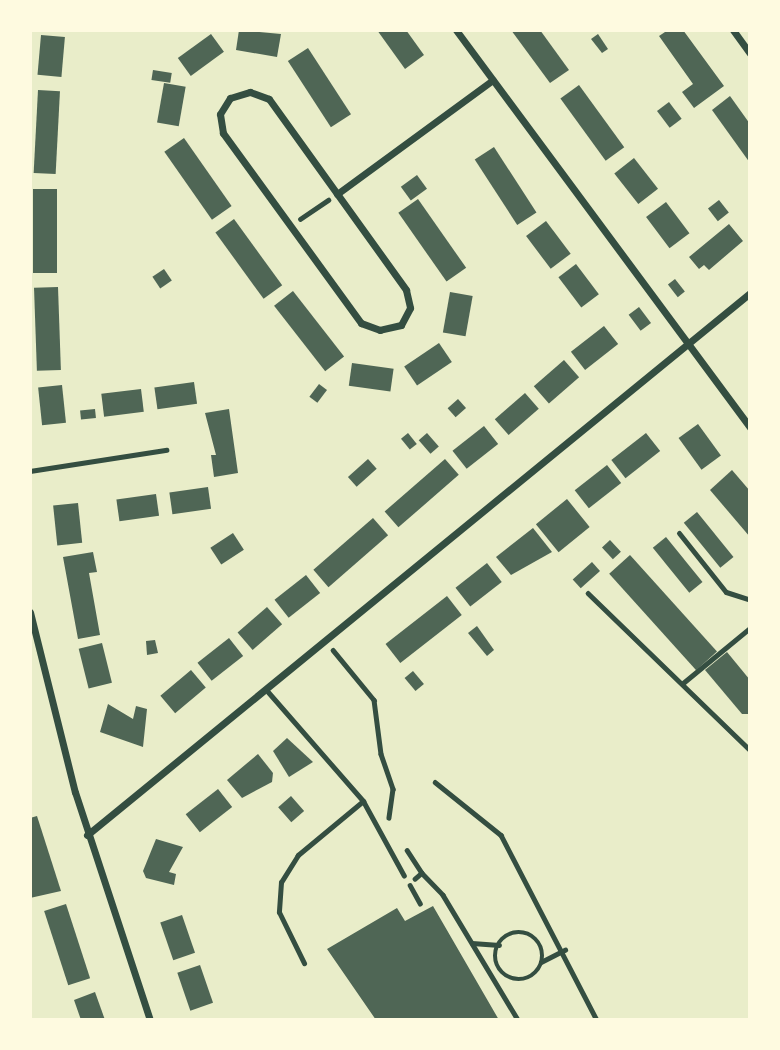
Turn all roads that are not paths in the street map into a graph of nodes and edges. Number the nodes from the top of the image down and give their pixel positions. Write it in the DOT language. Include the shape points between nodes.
graph roads {
  1 [pos="456,30"];
  2 [pos="733,30"];
  3 [pos="750,53"];
  4 [pos="493,80"];
  5 [pos="337,194"];
  6 [pos="750,293"];
  7 [pos="689,344"];
  8 [pos="750,428"];
  9 [pos="679,533"];
  10 [pos="750,600"];
  11 [pos="30,612"];
  12 [pos="268,692"];
  13 [pos="363,801"];
  14 [pos="87,835"];
  15 [pos="404,876"];
  16 [pos="304,963"];
  17 [pos="150,1020"];
  1 -- 4 [label="street"];
  2 -- 3 [label="street"];
  4 -- 5 [label="street"];
  4 -- 7 [label="street"];
  5 -- 5 [label="street" via="269,99 250,92 230,98 220,114 223,133 361,323 380,330 401,325 410,308 406,290"];
  6 -- 7 [label="street"];
  7 -- 8 [label="street"];
  7 -- 12 [label="street"];
  9 -- 10 [label="lane" via="726,592"];
  11 -- 14 [label="street"];
  12 -- 13 [label="lane"];
  12 -- 14 [label="street"];
  13 -- 15 [label="lane"];
  13 -- 16 [label="lane" via="298,855 281,883 279,912"];
  14 -- 17 [label="street"];
}
